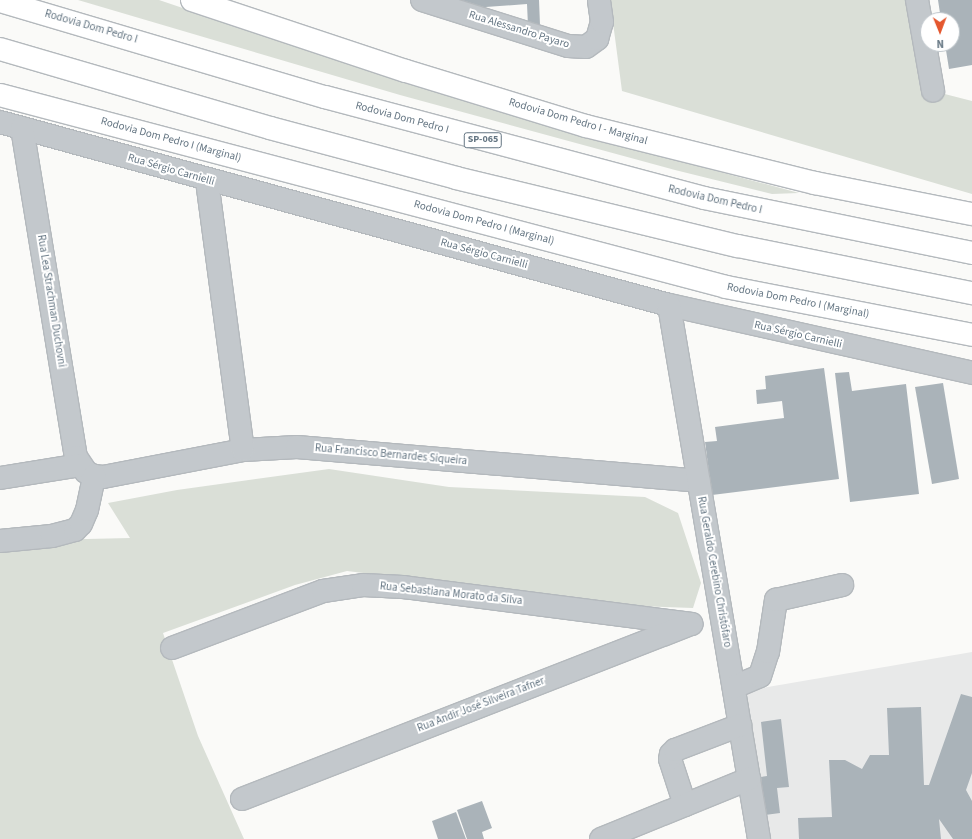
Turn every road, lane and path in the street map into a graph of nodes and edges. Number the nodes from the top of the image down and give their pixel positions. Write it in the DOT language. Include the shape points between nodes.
graph roads {
  1 [pos="19,0"];
  2 [pos="192,0"];
  3 [pos="422,0"];
  4 [pos="599,0"];
  5 [pos="917,0"];
  6 [pos="0,2"];
  7 [pos="78,22"];
  8 [pos="0,49"];
  9 [pos="933,91"];
  10 [pos="0,95"];
  11 [pos="0,122"];
  12 [pos="22,128"];
  13 [pos="207,181"];
  14 [pos="972,214"];
  15 [pos="972,253"];
  16 [pos="972,293"];
  17 [pos="669,305"];
  18 [pos="972,335"];
  19 [pos="972,373"];
  20 [pos="243,450"];
  21 [pos="87,471"];
  22 [pos="0,478"];
  23 [pos="699,481"];
  24 [pos="0,541"];
  25 [pos="842,585"];
  26 [pos="721,612"];
  27 [pos="692,624"];
  28 [pos="172,648"];
  29 [pos="734,687"];
  30 [pos="740,725"];
  31 [pos="749,779"];
  32 [pos="242,799"];
  33 [pos="685,805"];
  34 [pos="601,839"];
  35 [pos="760,839"];
  1 -- 7 [label="highway"];
  2 -- 14 [label="highway, Rodovia Dom Pedro I - Marginal" via="406,71 586,126 815,183"];
  3 -- 4 [label="street, Rua Alessandro Payaro" via="568,46 586,47 597,39 602,22"];
  5 -- 9 [label="street"];
  6 -- 7 [label="highway, Rodovia Dom Pedro I / SP-065"];
  7 -- 15 [label="highway, Rodovia Dom Pedro I / SP-065" via="324,97 704,198"];
  8 -- 16 [label="highway" via="270,128 456,178 738,246"];
  10 -- 18 [label="highway, Rodovia Dom Pedro I (Marginal)" via="726,287"];
  11 -- 12 [label="street, Rua Sérgio Carnielli"];
  12 -- 13 [label="street, Rua Sérgio Carnielli"];
  12 -- 21 [label="street, Rua Lea Strachman Duchovni" via="76,457"];
  13 -- 17 [label="street, Rua Sérgio Carnielli"];
  13 -- 20 [label="street"];
  17 -- 19 [label="street, Rua Sérgio Carnielli"];
  17 -- 23 [label="street, Rua Geraldo Cerebino Christófaro"];
  20 -- 21 [label="street, Rua Francisco Bernardes Siqueira" via="102,477"];
  20 -- 23 [label="street, Rua Francisco Bernardes Siqueira" via="297,447"];
  21 -- 22 [label="street, Rua Francisco Bernardes Siqueira"];
  21 -- 24 [label="street" via="87,510 81,524 75,530 52,536"];
  23 -- 26 [label="street, Rua Geraldo Cerebino Christófaro"];
  25 -- 29 [label="street" via="776,600 768,652 760,676"];
  26 -- 27 [label="street, Rua Andir José Silveira Tafner"];
  26 -- 29 [label="street, Rua Geraldo Cerebino Christófaro"];
  27 -- 28 [label="street, Rua Sebastiana Morato da Silva" via="403,586 363,585 323,591"];
  27 -- 32 [label="street, Rua Andir José Silveira Tafner"];
  29 -- 30 [label="street, Rua Geraldo Cerebino Christófaro"];
  30 -- 31 [label="street, Rua Geraldo Cerebino Christófaro"];
  30 -- 33 [label="street" via="675,750 672,754 670,759"];
  31 -- 33 [label="street"];
  31 -- 35 [label="street, Rua Geraldo Cerebino Christófaro"];
  33 -- 34 [label="street"];
}
